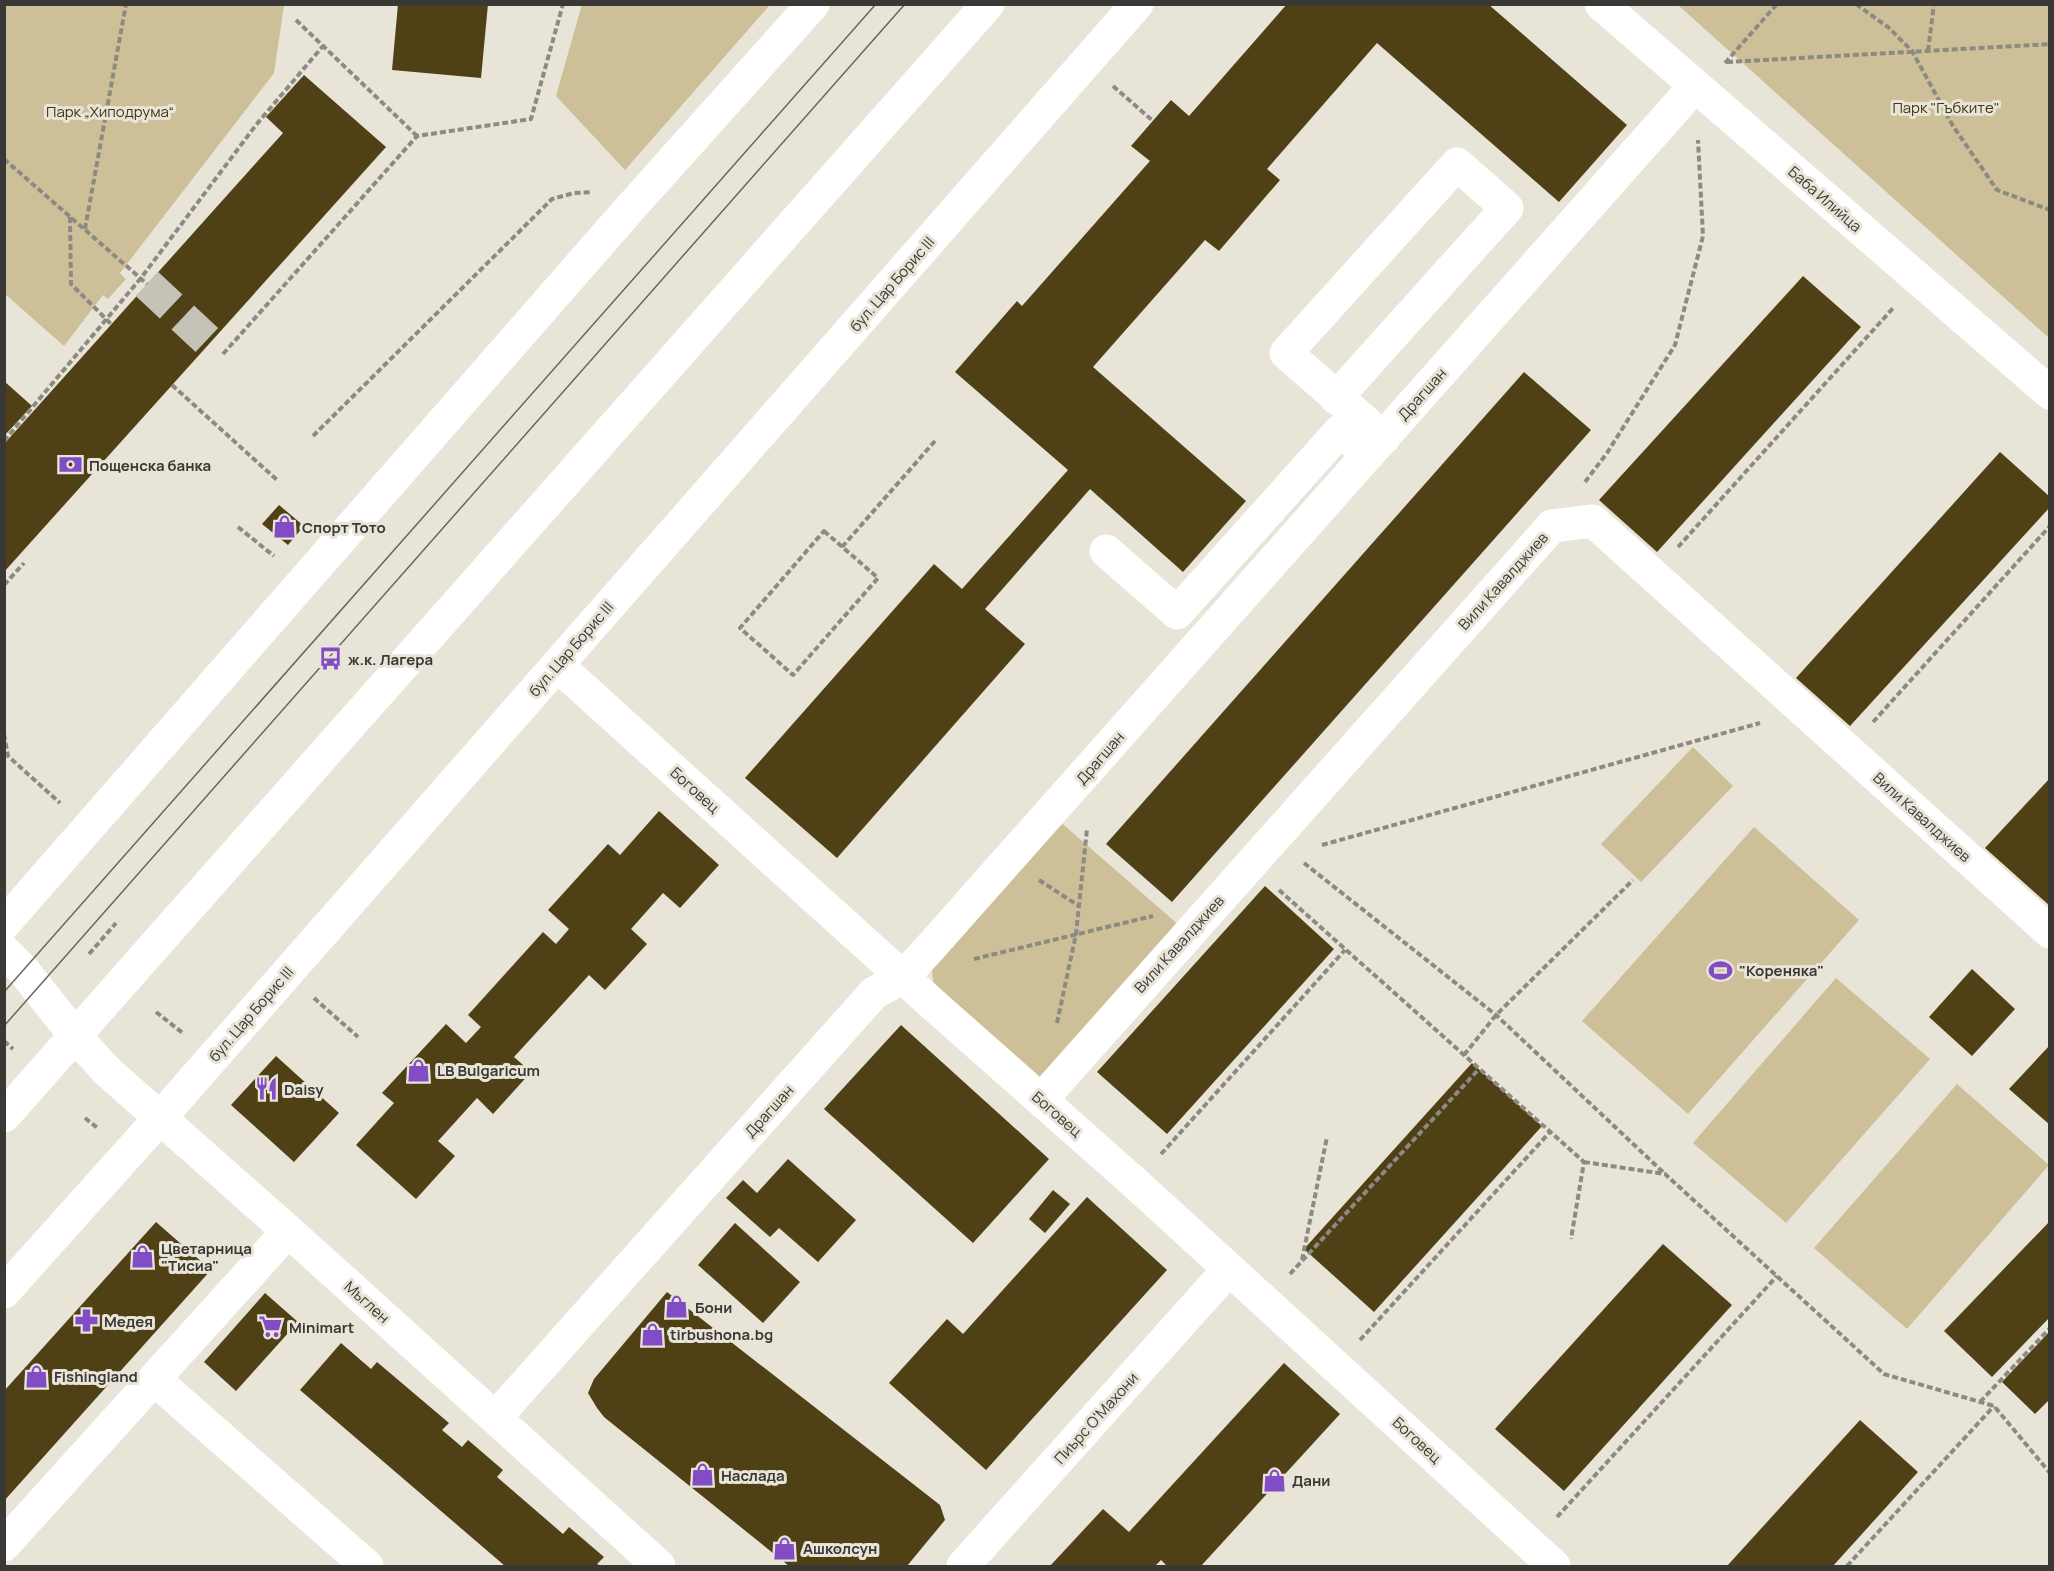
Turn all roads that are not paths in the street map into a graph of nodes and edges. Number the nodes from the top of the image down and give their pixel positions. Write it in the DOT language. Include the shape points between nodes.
graph roads {
  1 [pos="813,4"];
  2 [pos="988,4"];
  3 [pos="1137,4"];
  4 [pos="1601,4"];
  5 [pos="1695,86"];
  6 [pos="2049,393"];
  7 [pos="1336,398"];
  8 [pos="1376,446"];
  9 [pos="1106,551"];
  10 [pos="556,665"];
  11 [pos="4,924"];
  12 [pos="2049,932"];
  13 [pos="4,951"];
  14 [pos="903,977"];
  15 [pos="76,1037"];
  16 [pos="1041,1100"];
  17 [pos="4,1116"];
  18 [pos="160,1118"];
  19 [pos="288,1231"];
  20 [pos="1229,1269"];
  21 [pos="4,1292"];
  22 [pos="154,1379"];
  23 [pos="495,1418"];
  24 [pos="4,1545"];
  25 [pos="367,1566"];
  26 [pos="659,1566"];
  27 [pos="963,1566"];
  28 [pos="1554,1566"];
  1 -- 11 [label="street"];
  2 -- 15 [label="street"];
  3 -- 10 [label="street, бул. Цар Борис III"];
  4 -- 5 [label="street, Баба Илийца"];
  5 -- 6 [label="street, Баба Илийца"];
  5 -- 8 [label="street, Драгшан"];
  7 -- 7 [label="street" via="1286,353 1457,164 1507,208"];
  7 -- 8 [label="street"];
  8 -- 9 [label="street" via="1340,430 1177,613"];
  8 -- 14 [label="street, Драгшан"];
  10 -- 14 [label="street, Боговец"];
  10 -- 18 [label="street, бул. Цар Борис III"];
  12 -- 16 [label="street, Вили Кавалджиев" via="1593,521 1552,526"];
  13 -- 15 [label="street, Мъглен"];
  14 -- 16 [label="street, Боговец"];
  14 -- 23 [label="street, Драгшан" via="874,993"];
  15 -- 17 [label="street"];
  15 -- 18 [label="street, Мъглен"];
  16 -- 20 [label="street, Боговец"];
  18 -- 19 [label="street, Мъглен"];
  18 -- 21 [label="street, бул. Цар Борис III"];
  19 -- 22 [label="street"];
  19 -- 23 [label="street, Мъглен"];
  20 -- 27 [label="street, Пиърс О'Махони"];
  20 -- 28 [label="street, Боговец"];
  22 -- 24 [label="street"];
  22 -- 25 [label="street"];
  23 -- 26 [label="street, Мъглен"];
}
